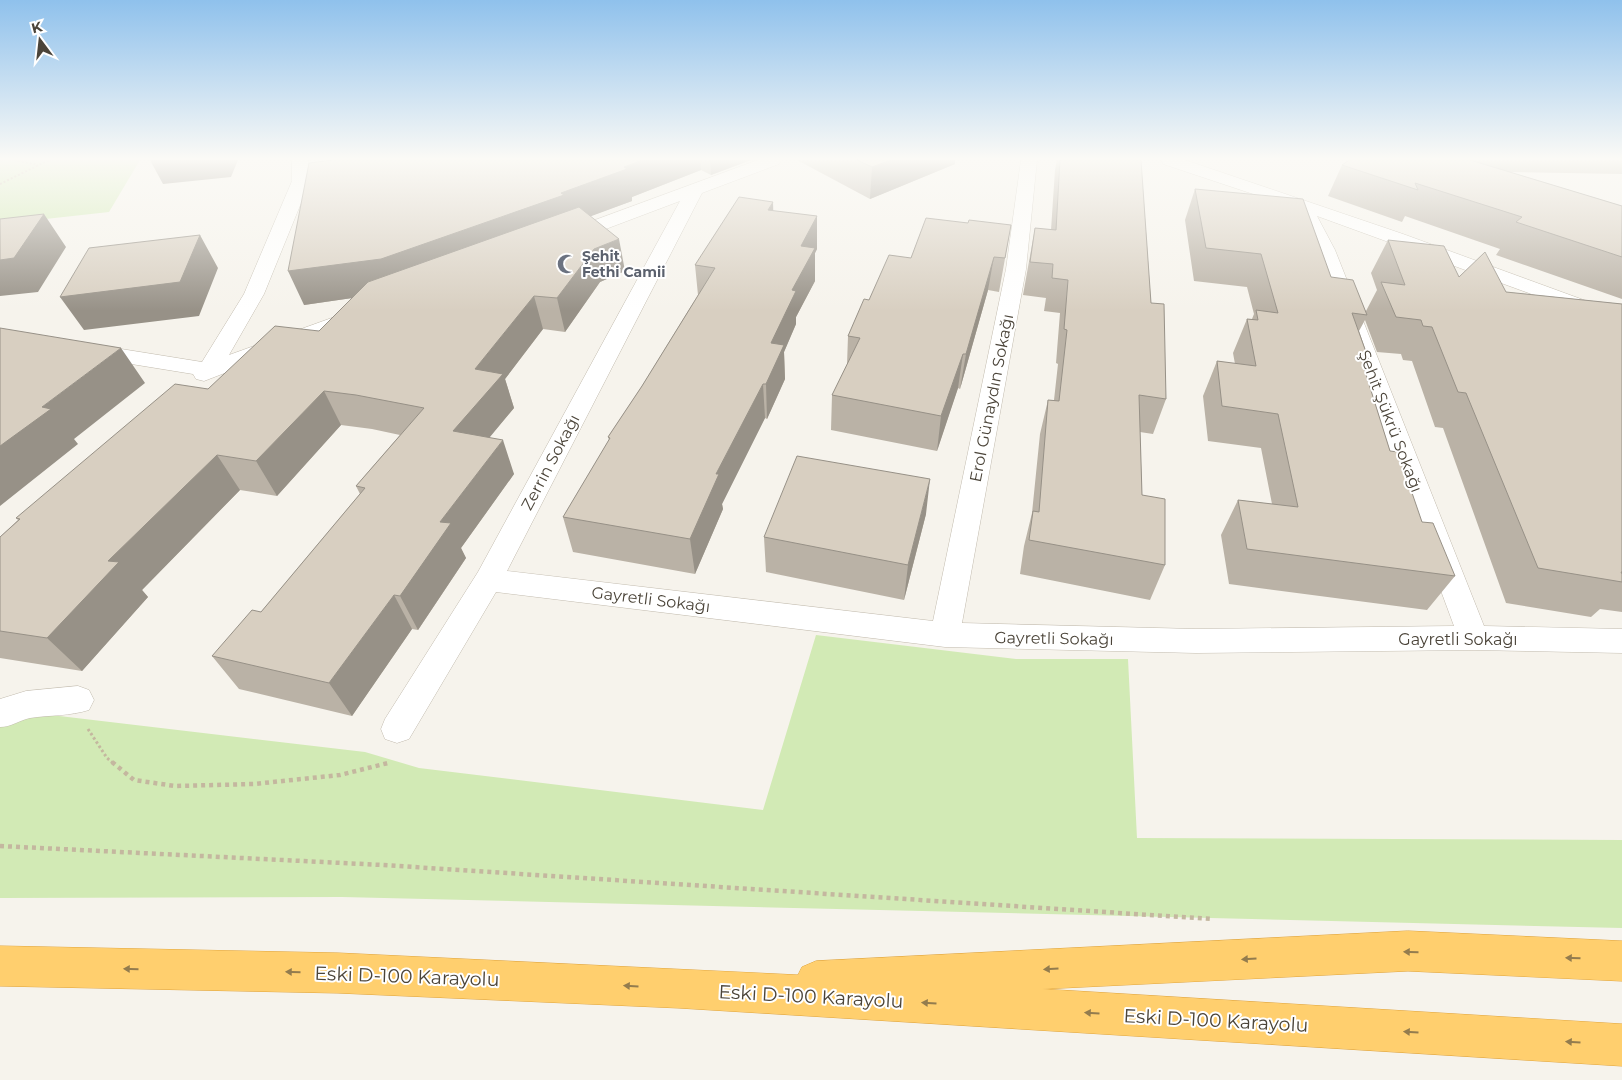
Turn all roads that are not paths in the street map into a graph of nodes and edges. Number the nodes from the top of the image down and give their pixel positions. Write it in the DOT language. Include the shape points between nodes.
graph roads {
  1 [pos="290,210"];
  2 [pos="641,210"];
  3 [pos="684,210"];
  4 [pos="1023,210"];
  5 [pos="1305,210"];
  6 [pos="1316,210"];
  7 [pos="554,242"];
  8 [pos="377,308"];
  9 [pos="1622,321"];
  10 [pos="68,347"];
  11 [pos="209,370"];
  12 [pos="187,389"];
  13 [pos="488,580"];
  14 [pos="945,635"];
  15 [pos="1474,638"];
  16 [pos="1622,641"];
  17 [pos="78,700"];
  18 [pos="0,713"];
  19 [pos="398,729"];
  20 [pos="1622,960"];
  21 [pos="0,966"];
  22 [pos="679,988"];
  23 [pos="1622,1045"];
  1 -- 11 [label="street" via="254,294"];
  2 -- 7 [label="street"];
  3 -- 13 [label="street, Zerrin Sokağı"];
  4 -- 14 [label="street, Erol Günaydın Sokağı" via="1016,269"];
  5 -- 15 [label="street, Şehit Şükrü Sokağı" via="1325,250"];
  6 -- 9 [label="street" via="1469,263"];
  8 -- 11 [label="street"];
  10 -- 11 [label="street"];
  11 -- 12 [label="street"];
  13 -- 14 [label="street, Gayretli Sokağı"];
  13 -- 19 [label="street, Zerrin Sokağı"];
  14 -- 15 [label="street, Gayretli Sokağı" via="1196,641"];
  15 -- 16 [label="street, Gayretli Sokağı"];
  17 -- 18 [label="street" via="26,705"];
  20 -- 22 [label="highway, one-way" via="1408,951"];
  22 -- 21 [label="highway, Eski D-100 Karayolu, one-way" via="338,973"];
  23 -- 22 [label="highway, Eski D-100 Karayolu, one-way"];
}
